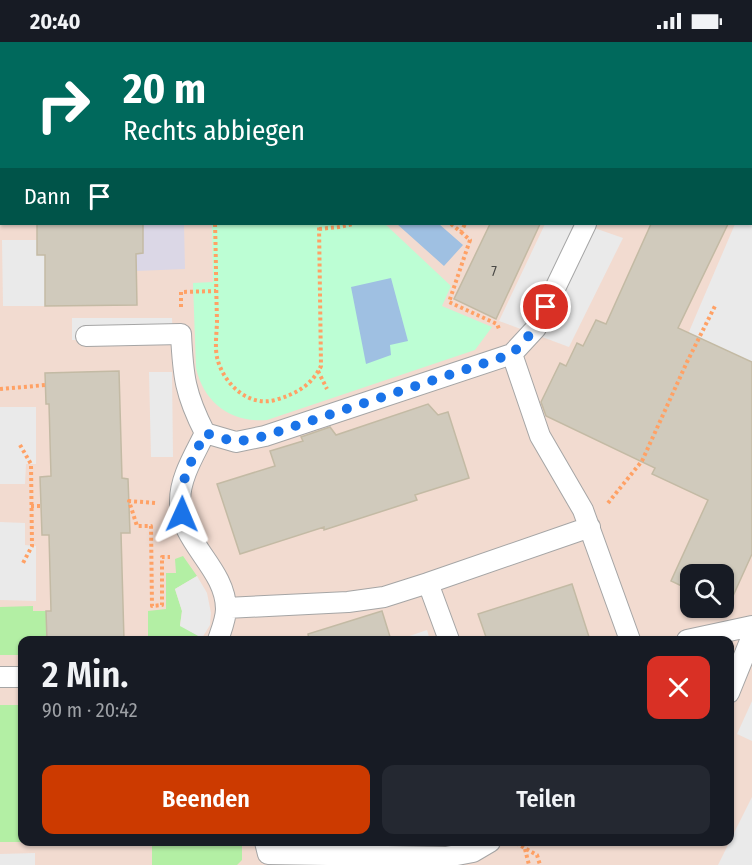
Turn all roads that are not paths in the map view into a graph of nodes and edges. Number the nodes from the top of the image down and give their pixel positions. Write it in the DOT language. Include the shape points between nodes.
graph roads {
  1 [pos="586,225"];
  2 [pos="86,336"];
  3 [pos="512,354"];
  4 [pos="205,433"];
  5 [pos="590,527"];
  6 [pos="428,583"];
  7 [pos="226,608"];
  8 [pos="752,626"];
  9 [pos="219,636"];
  10 [pos="448,636"];
  11 [pos="629,636"];
  12 [pos="706,636"];
  13 [pos="752,636"];
  14 [pos="0,677"];
  15 [pos="18,677"];
  16 [pos="734,681"];
  17 [pos="266,846"];
  18 [pos="483,846"];
  1 -- 3 [label="lane" via="536,328"];
  2 -- 4 [label="lane" via="181,334 187,394"];
  3 -- 4 [label="lane" via="265,436 236,442"];
  3 -- 5 [label="lane" via="540,436"];
  4 -- 7 [label="lane" via="185,476 179,502 190,536 221,585"];
  5 -- 6 [label="lane"];
  5 -- 11 [label="lane"];
  6 -- 7 [label="lane" via="384,597 348,602"];
  6 -- 10 [label="lane"];
  7 -- 9 [label="lane"];
  8 -- 12 [label="lane"];
  13 -- 16 [label="lane"];
  14 -- 15 [label="lane"];
  17 -- 18 [label="lane" via="268,854 446,857"];
}
